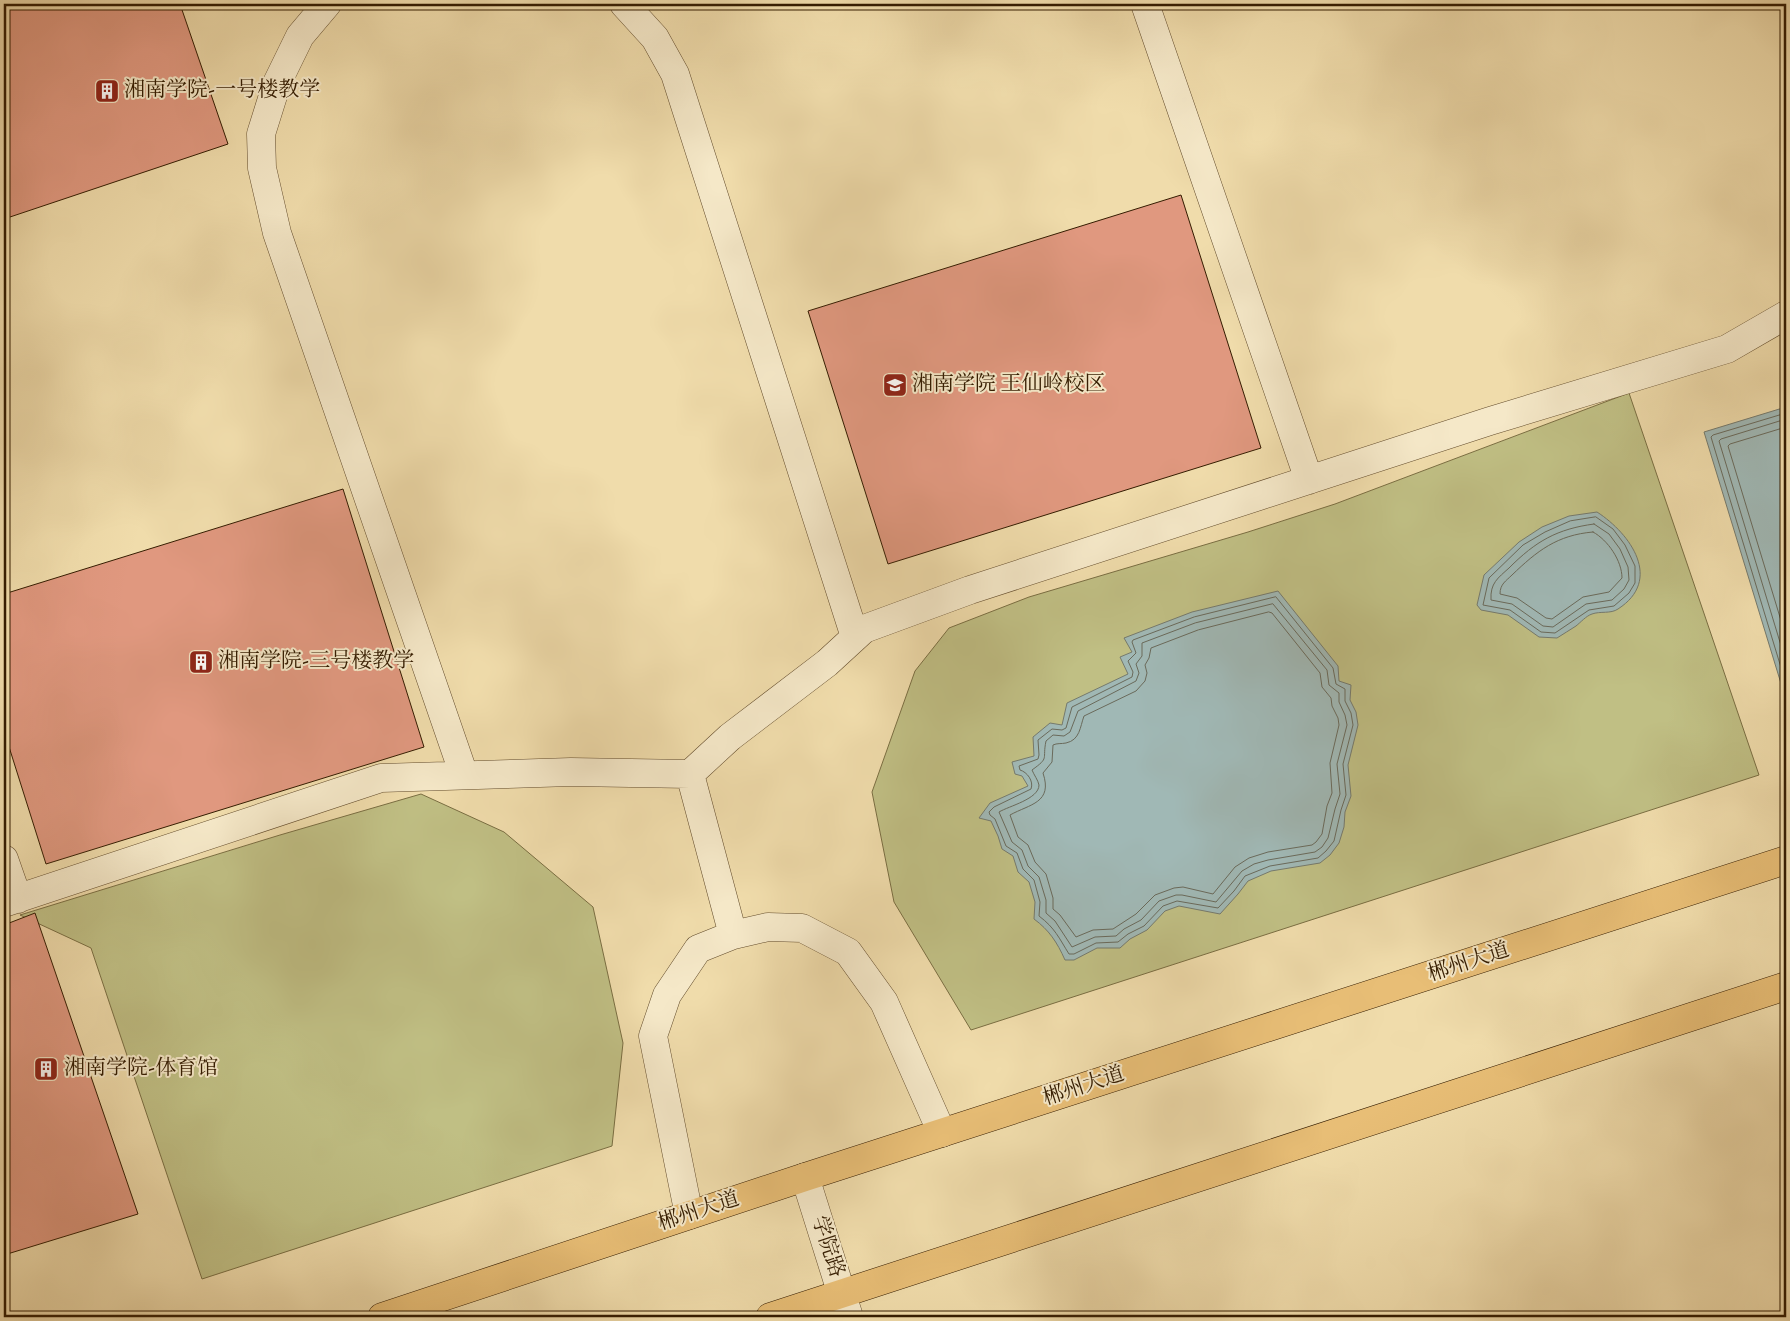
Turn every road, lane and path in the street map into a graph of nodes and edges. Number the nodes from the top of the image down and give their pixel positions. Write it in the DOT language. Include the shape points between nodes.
graph roads {
  1 [pos="327,4"];
  2 [pos="624,4"];
  3 [pos="1145,4"];
  4 [pos="1786,314"];
  5 [pos="1309,480"];
  6 [pos="855,637"];
  7 [pos="690,774"];
  8 [pos="464,775"];
  9 [pos="4,859"];
  10 [pos="1786,860"];
  11 [pos="11,901"];
  12 [pos="733,934"];
  13 [pos="1786,986"];
  14 [pos="942,1133"];
  15 [pos="804,1177"];
  16 [pos="689,1215"];
  17 [pos="846,1306"];
  18 [pos="382,1317"];
  19 [pos="770,1317"];
  1 -- 8 [label="street" via="300,36 277,83 261,134 262,168 277,233"];
  2 -- 6 [label="street" via="654,38 675,74"];
  3 -- 5 [label="street"];
  4 -- 5 [label="street" via="1727,349"];
  5 -- 6 [label="street" via="970,590 864,629"];
  6 -- 7 [label="street" via="827,663 730,737"];
  7 -- 8 [label="street" via="571,772"];
  7 -- 12 [label="street"];
  8 -- 11 [label="street" via="381,778"];
  9 -- 11 [label="street"];
  10 -- 14 [label="highway, 郴州大道"];
  12 -- 14 [label="street" via="768,927 802,928 848,952 884,1002"];
  12 -- 16 [label="street" via="698,949 667,995 653,1036"];
  13 -- 17 [label="highway"];
  14 -- 15 [label="highway, 郴州大道"];
  15 -- 16 [label="highway, 郴州大道"];
  15 -- 17 [label="street, 学院路"];
  16 -- 18 [label="highway, 郴州大道"];
  17 -- 19 [label="highway"];
}
